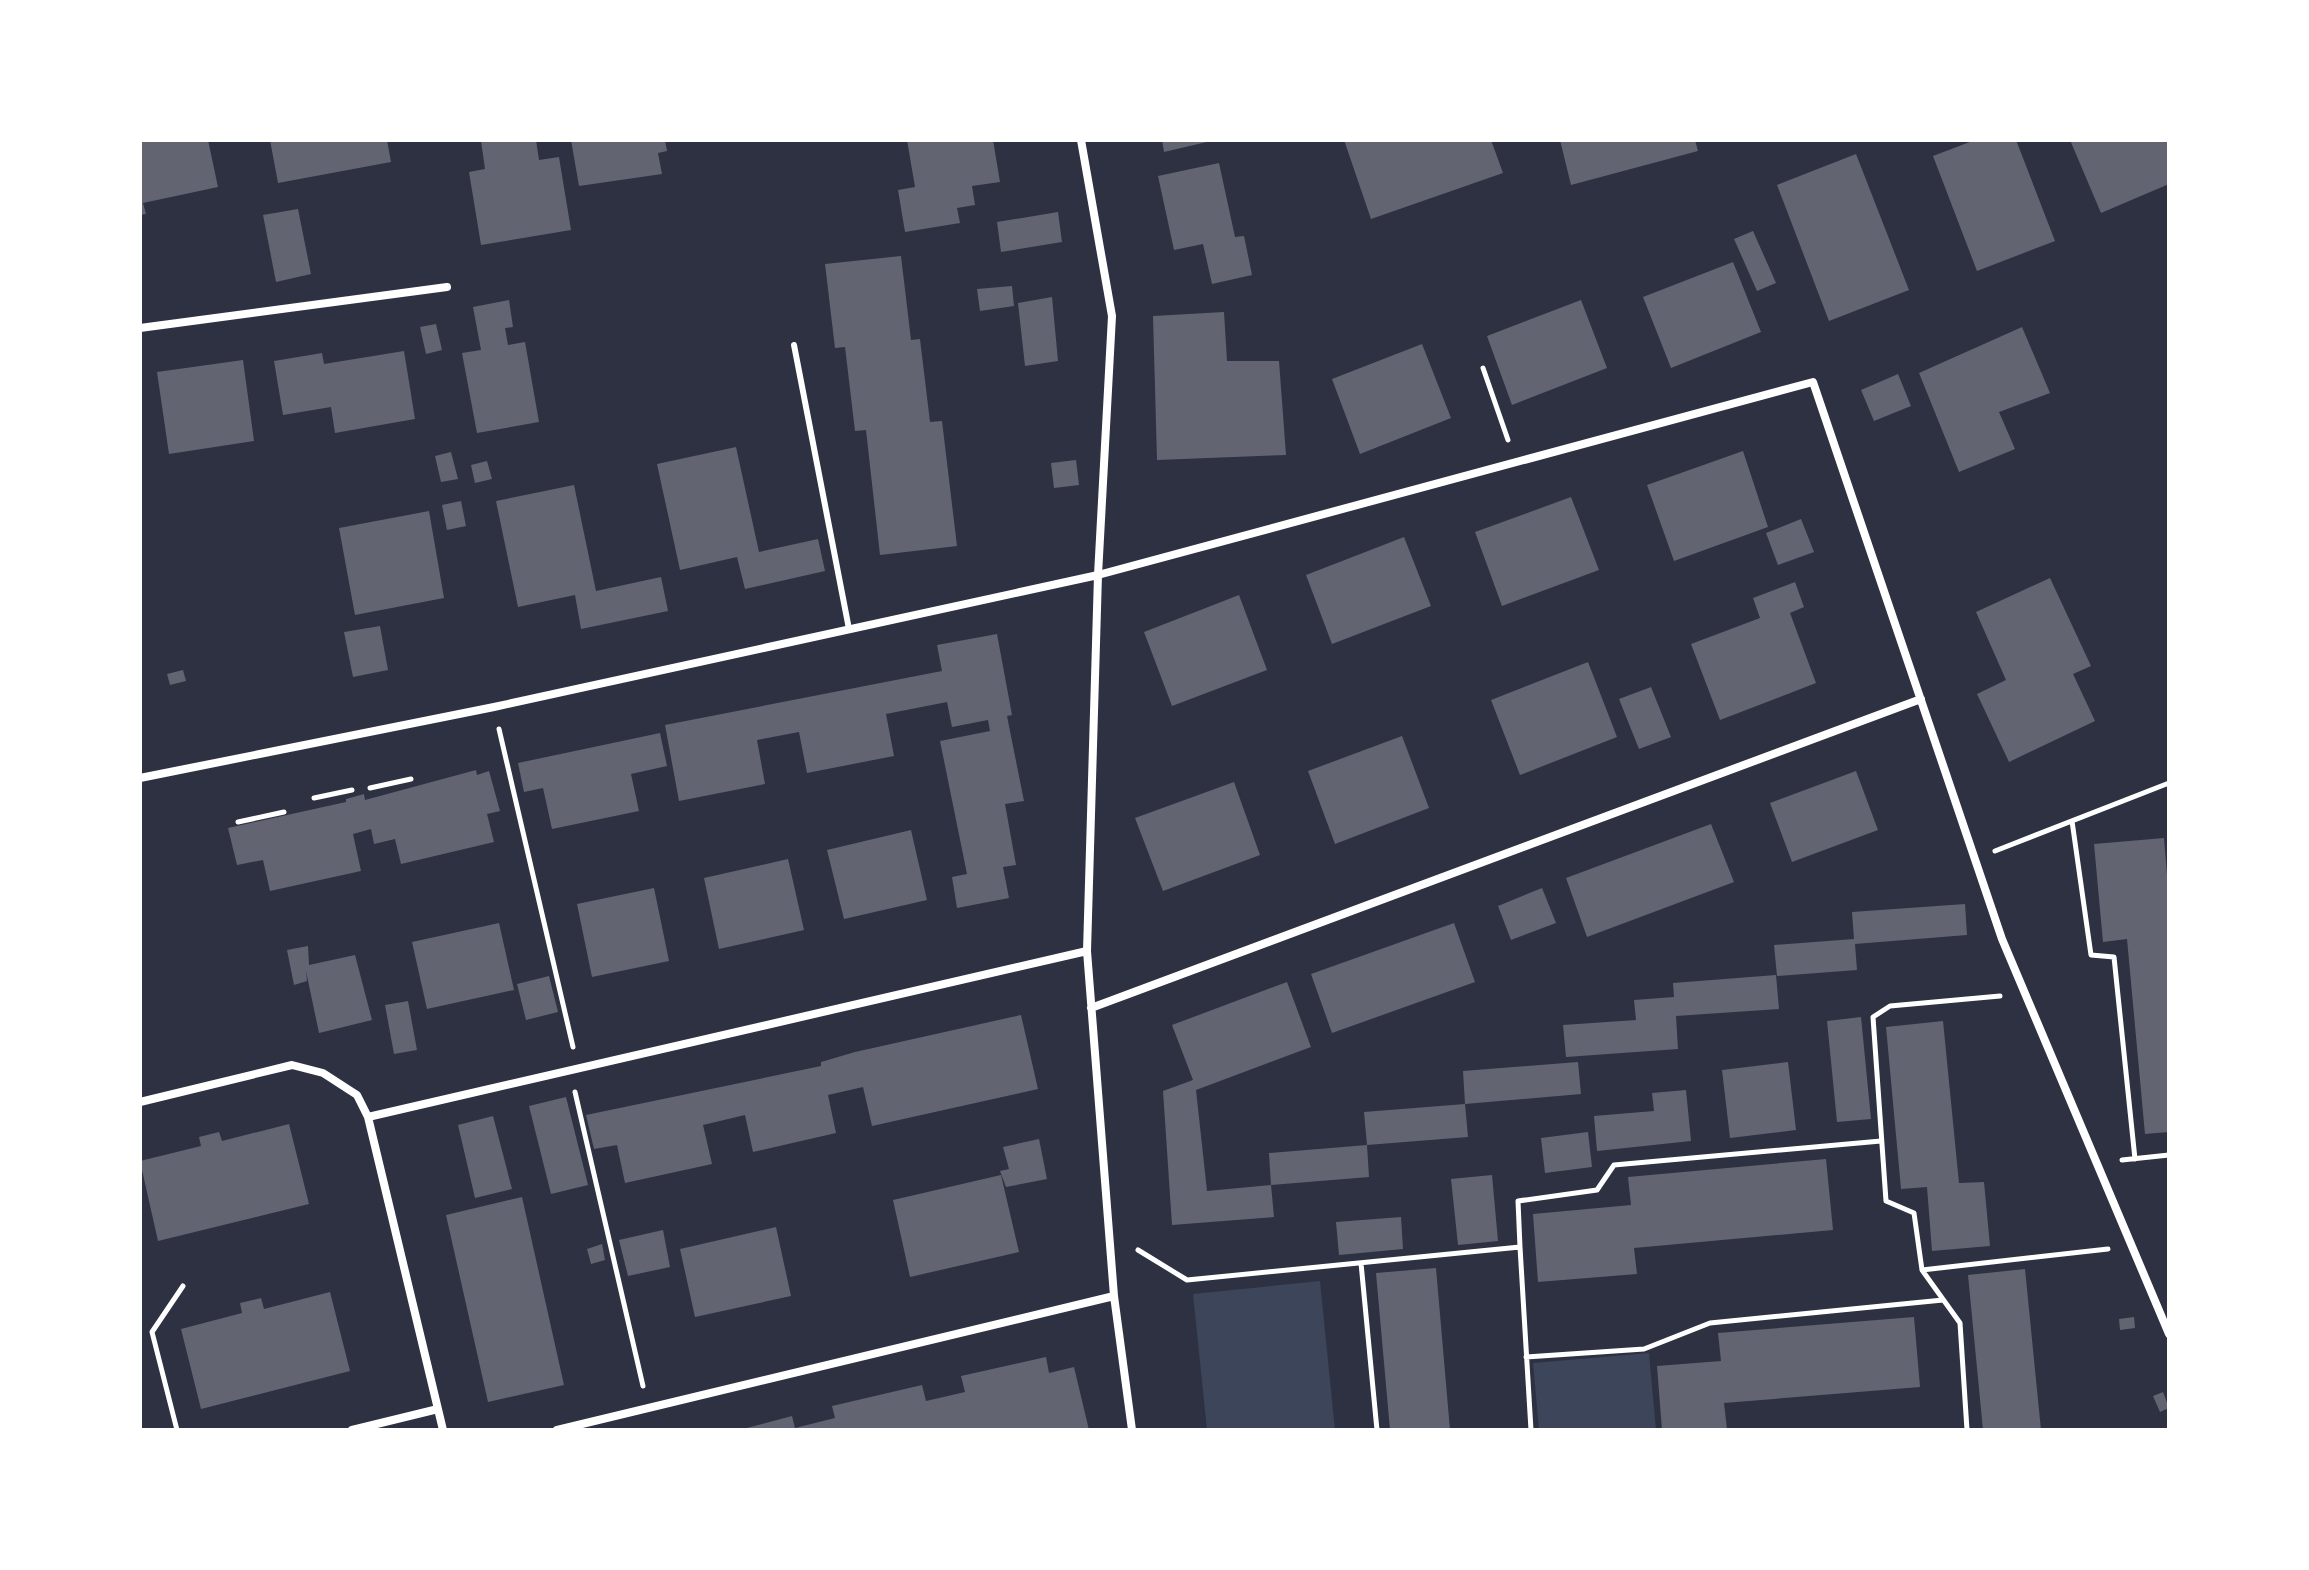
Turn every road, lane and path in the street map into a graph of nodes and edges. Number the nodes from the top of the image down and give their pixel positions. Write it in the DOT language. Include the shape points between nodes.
graph roads {
  1 [pos="1081,140"];
  2 [pos="447,287"];
  3 [pos="140,328"];
  4 [pos="794,345"];
  5 [pos="1483,368"];
  6 [pos="1516,463"];
  7 [pos="1098,575"];
  8 [pos="849,629"];
  9 [pos="1921,699"];
  10 [pos="140,778"];
  11 [pos="411,779"];
  12 [pos="2169,783"];
  13 [pos="370,788"];
  14 [pos="352,790"];
  15 [pos="314,798"];
  16 [pos="284,812"];
  17 [pos="2072,821"];
  18 [pos="238,822"];
  19 [pos="1973,859"];
  20 [pos="1087,951"];
  21 [pos="2025,994"];
  22 [pos="1091,1008"];
  23 [pos="140,1102"];
  24 [pos="368,1117"];
  25 [pos="1881,1141"];
  26 [pos="2169,1155"];
  27 [pos="2135,1159"];
  28 [pos="2096,1164"];
  29 [pos="2130,1246"];
  30 [pos="1520,1247"];
  31 [pos="1138,1250"];
  32 [pos="1361,1263"];
  33 [pos="1922,1270"];
  34 [pos="183,1286"];
  35 [pos="1114,1296"];
  36 [pos="1943,1300"];
  37 [pos="2169,1334"];
  38 [pos="1526,1357"];
  39 [pos="438,1409"];
  40 [pos="177,1430"];
  41 [pos="352,1430"];
  42 [pos="443,1430"];
  43 [pos="557,1430"];
  44 [pos="1132,1430"];
  45 [pos="1377,1430"];
  46 [pos="1531,1430"];
  47 [pos="1967,1430"];
  1 -- 7 [label="street" via="1112,316"];
  2 -- 3 [label="street"];
  4 -- 8 [label="lane"];
  5 -- 6 [label="path"];
  6 -- 7 [label="street"];
  6 -- 9 [label="street" via="1813,382"];
  7 -- 8 [label="street"];
  7 -- 20 [label="street"];
  8 -- 10 [label="street"];
  9 -- 19 [label="street"];
  9 -- 22 [label="street"];
  11 -- 13 [label="path"];
  12 -- 17 [label="path"];
  14 -- 15 [label="path"];
  16 -- 18 [label="path"];
  17 -- 19 [label="path"];
  17 -- 27 [label="path" via="2091,955 2114,957"];
  19 -- 21 [label="street"];
  20 -- 22 [label="street"];
  20 -- 24 [label="street"];
  21 -- 25 [label="path" via="1890,1006 1873,1017"];
  21 -- 28 [label="street"];
  22 -- 35 [label="street"];
  23 -- 24 [label="street" via="292,1065 323,1073 357,1095"];
  24 -- 39 [label="street"];
  25 -- 30 [label="path" via="1614,1165 1597,1190 1518,1201"];
  25 -- 33 [label="path" via="1886,1201 1914,1213"];
  26 -- 27 [label="path"];
  27 -- 28 [label="path"];
  28 -- 29 [label="street"];
  29 -- 33 [label="path"];
  29 -- 37 [label="street"];
  30 -- 32 [label="path"];
  30 -- 38 [label="path"];
  31 -- 32 [label="path" via="1187,1280"];
  32 -- 45 [label="path"];
  33 -- 36 [label="path"];
  34 -- 40 [label="path" via="152,1332"];
  35 -- 43 [label="street"];
  35 -- 44 [label="street"];
  36 -- 38 [label="path" via="1710,1323 1644,1349"];
  36 -- 47 [label="path" via="1960,1323"];
  38 -- 46 [label="path"];
  39 -- 41 [label="street"];
  39 -- 42 [label="street"];
}
